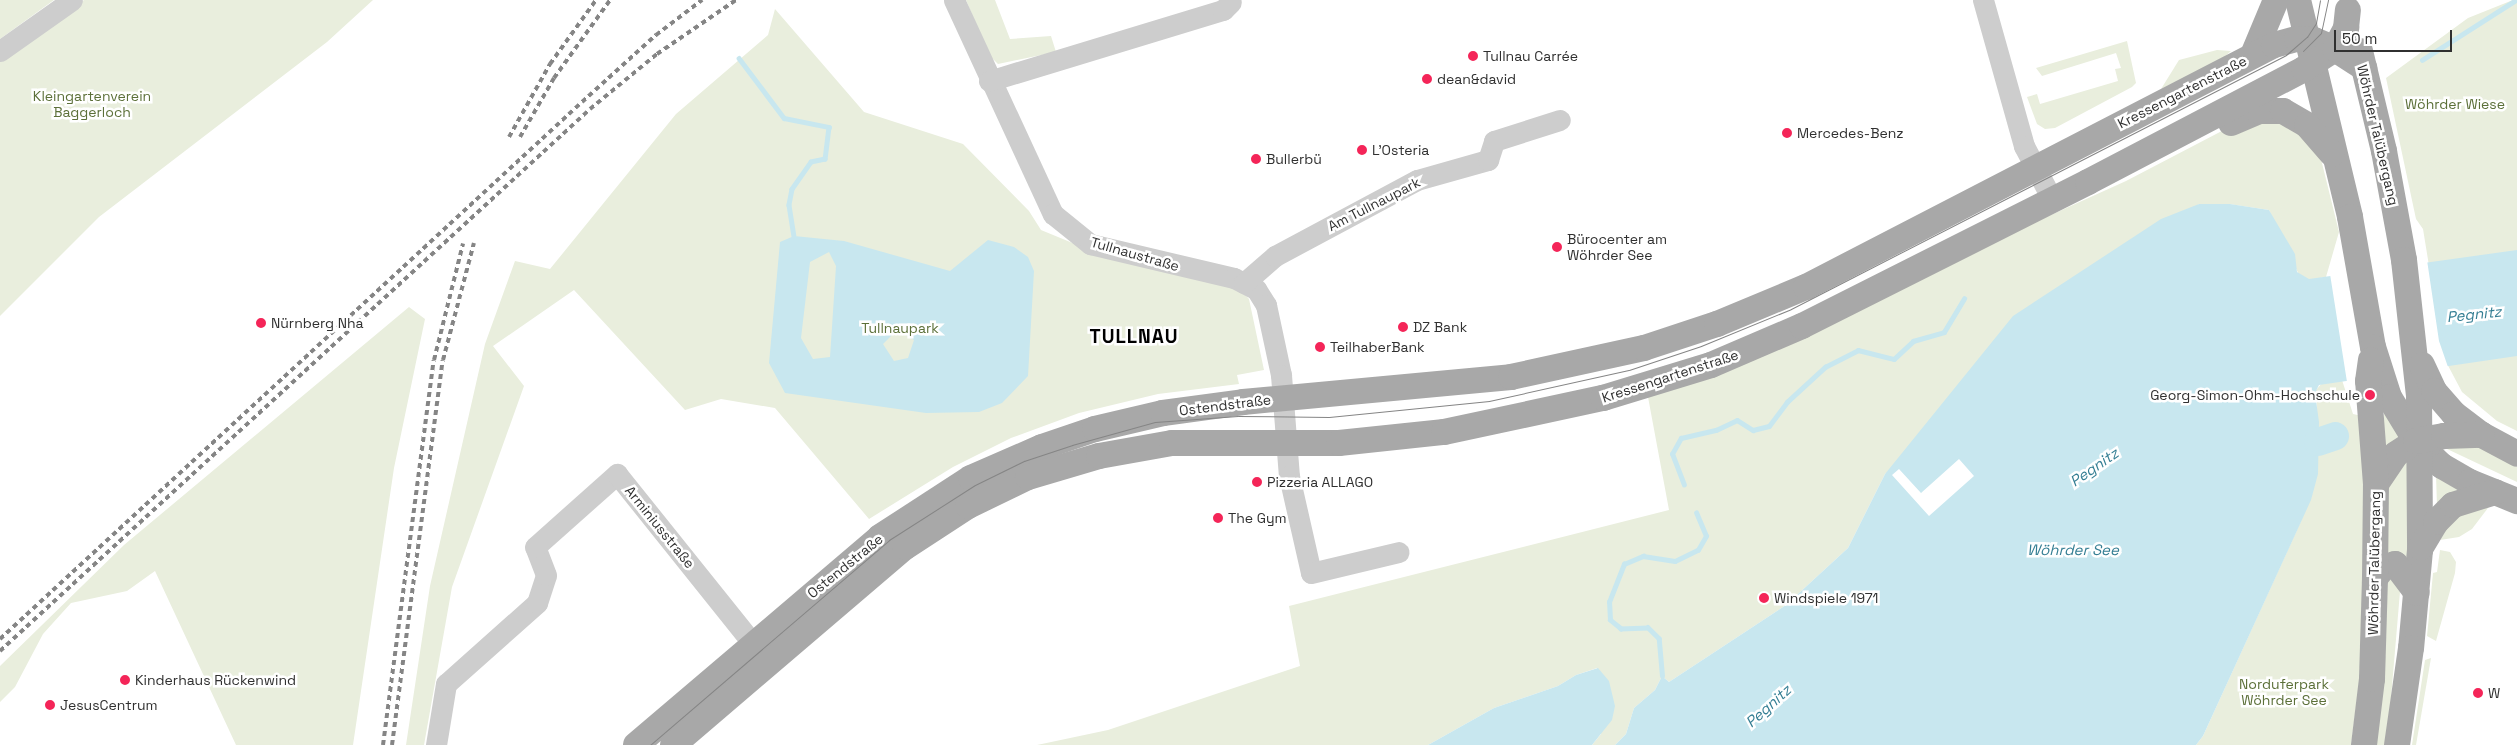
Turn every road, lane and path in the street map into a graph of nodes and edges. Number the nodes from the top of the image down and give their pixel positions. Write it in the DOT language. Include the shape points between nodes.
graph roads {
  1 [pos="72,0"];
  2 [pos="954,0"];
  3 [pos="1983,0"];
  4 [pos="2276,0"];
  5 [pos="2298,0"];
  6 [pos="1231,2"];
  7 [pos="2346,5"];
  8 [pos="2319,50"];
  9 [pos="0,51"];
  10 [pos="2253,56"];
  11 [pos="2364,68"];
  12 [pos="989,81"];
  13 [pos="1560,120"];
  14 [pos="2150,148"];
  15 [pos="2335,158"];
  16 [pos="2034,168"];
  17 [pos="2052,200"];
  18 [pos="1244,283"];
  19 [pos="2421,374"];
  20 [pos="2377,380"];
  21 [pos="1284,398"];
  22 [pos="2482,435"];
  23 [pos="2419,442"];
  24 [pos="1287,444"];
  25 [pos="2517,454"];
  26 [pos="2376,484"];
  27 [pos="2506,496"];
  28 [pos="2420,550"];
  29 [pos="1399,552"];
  30 [pos="2376,578"];
  31 [pos="2417,593"];
  32 [pos="753,644"];
  33 [pos="667,739"];
  34 [pos="436,745"];
  35 [pos="636,745"];
  36 [pos="2364,745"];
  37 [pos="2397,745"];
  1 -- 9 [label="street"];
  2 -- 12 [label="street, Tullnaustraße"];
  3 -- 16 [label="street" via="2024,146"];
  4 -- 10 [label="main road"];
  5 -- 8 [label="main road"];
  6 -- 12 [label="street" via="1222,10"];
  7 -- 8 [label="main road" via="2346,28"];
  7 -- 11 [label="main road, Wöhrder Talübergang"];
  8 -- 10 [label="main road, Kressengartenstraße" via="2281,42"];
  8 -- 11 [label="main road"];
  8 -- 14 [label="main road, Kressengartenstraße"];
  8 -- 15 [label="main road"];
  10 -- 16 [label="main road, Kressengartenstraße"];
  11 -- 19 [label="main road, Wöhrder Talübergang" via="2404,260"];
  12 -- 18 [label="street, Tullnaustraße" via="1053,214 1090,244"];
  13 -- 18 [label="street, Am Tullnaupark" via="1494,141 1488,160 1417,180 1275,256"];
  14 -- 15 [label="main road, Kressengartenstraße" via="2198,140 2250,114 2273,110 2301,120"];
  14 -- 17 [label="main road, Kressengartenstraße"];
  15 -- 20 [label="main road" via="2360,266"];
  16 -- 17 [label="street"];
  16 -- 21 [label="main road, Kressengartenstraße" via="1806,287 1718,324 1653,345 1519,376"];
  17 -- 24 [label="main road, Kressengartenstraße" via="1802,326 1673,378 1602,398 1444,432"];
  18 -- 21 [label="street, Tullnaustraße" via="1256,289 1266,305"];
  19 -- 22 [label="main road" via="2446,406"];
  19 -- 23 [label="main road"];
  20 -- 23 [label="main road"];
  20 -- 26 [label="main road, Wöhrder Talübergang"];
  21 -- 24 [label="street, Ostendstraße"];
  21 -- 32 [label="main road, Ostendstraße" via="1213,406 1112,424 1042,446 986,471 933,500 880,536"];
  22 -- 23 [label="main road"];
  22 -- 25 [label="main road"];
  23 -- 26 [label="main road" via="2396,454"];
  23 -- 27 [label="main road" via="2448,470"];
  23 -- 28 [label="main road"];
  24 -- 29 [label="street" via="1291,485 1311,572"];
  24 -- 33 [label="main road, Ostendstraße" via="1206,442 1150,447 1064,465 993,493 940,523 883,564"];
  26 -- 30 [label="main road, Wöhrder Talübergang"];
  27 -- 28 [label="main road" via="2470,497 2446,510"];
  28 -- 31 [label="main road"];
  30 -- 31 [label="main road" via="2383,568 2395,564"];
  30 -- 36 [label="main road, Wöhrder Talübergang" via="2372,680"];
  31 -- 37 [label="main road"];
  32 -- 33 [label="main road, Ostendstraße"];
  32 -- 34 [label="street, Arminiusstraße" via="617,474 535,546 546,576 537,602 446,684"];
  33 -- 35 [label="main road, Ostendstraße"];
}
